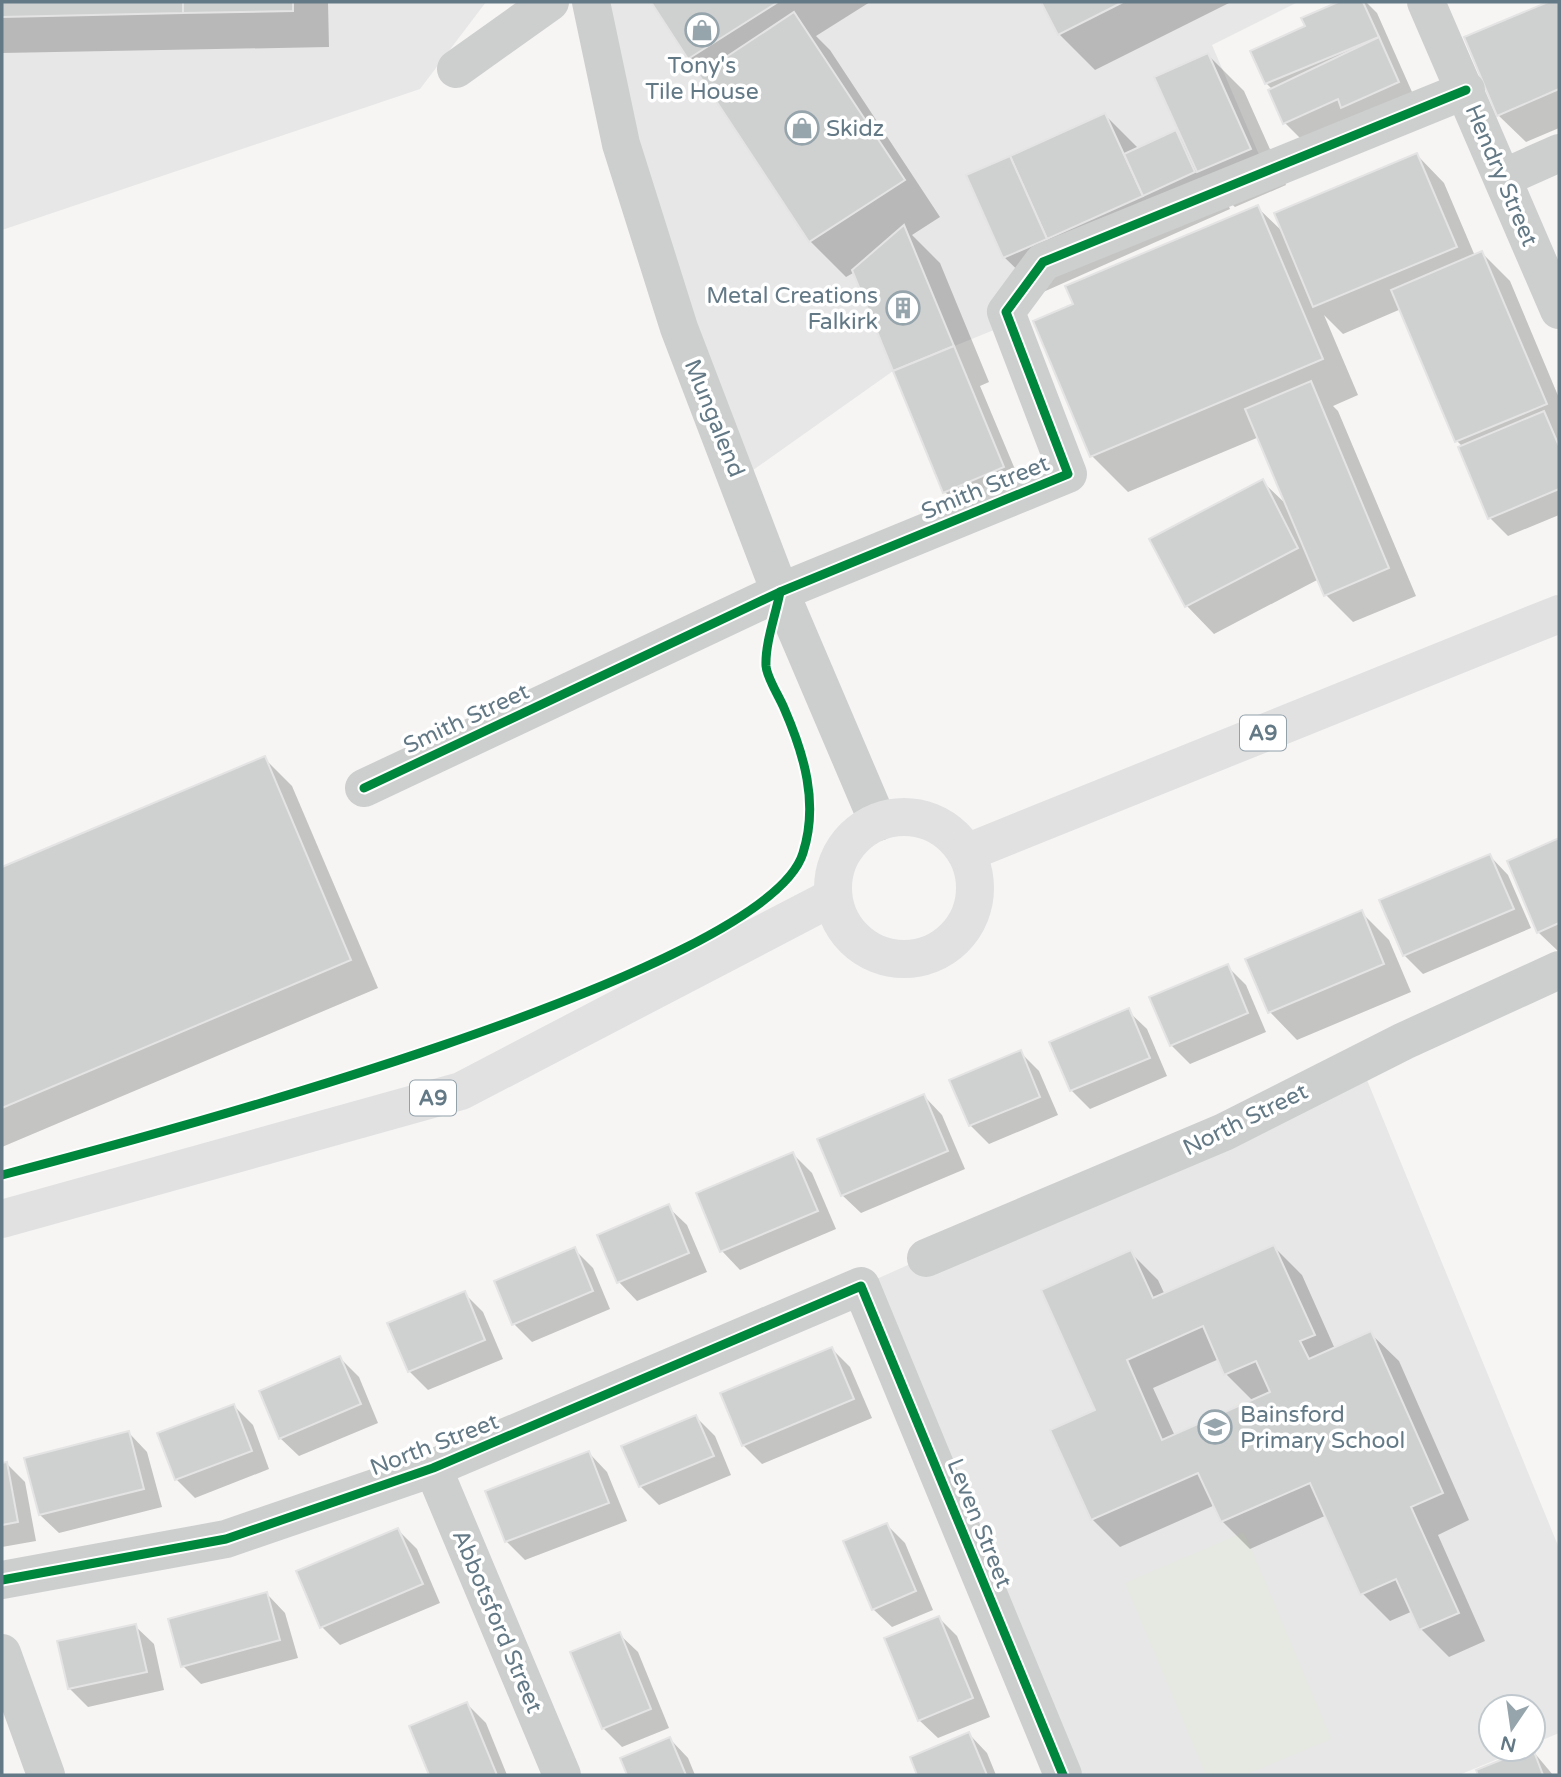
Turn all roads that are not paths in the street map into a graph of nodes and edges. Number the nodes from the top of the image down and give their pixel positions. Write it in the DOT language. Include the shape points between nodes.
graph roads {
  1 [pos="550,2"];
  2 [pos="591,2"];
  3 [pos="1426,2"];
  4 [pos="456,69"];
  5 [pos="1466,90"];
  6 [pos="1559,153"];
  7 [pos="1503,178"];
  8 [pos="1559,310"];
  9 [pos="780,592"];
  10 [pos="1559,614"];
  11 [pos="364,788"];
  12 [pos="878,822"];
  13 [pos="967,853"];
  14 [pos="833,897"];
  15 [pos="1559,970"];
  16 [pos="2,1219"];
  17 [pos="926,1258"];
  18 [pos="861,1286"];
  19 [pos="433,1468"];
  20 [pos="2,1580"];
  21 [pos="2,1653"];
  22 [pos="46,1775"];
  23 [pos="562,1775"];
  24 [pos="1063,1775"];
  1 -- 4 [label="street"];
  2 -- 9 [label="street, Mungalend" via="621,144 678,328"];
  3 -- 5 [label="street, Hendry Street"];
  5 -- 7 [label="street, Hendry Street"];
  5 -- 9 [label="street, Smith Street" via="1043,262 1006,312 1068,474"];
  6 -- 7 [label="street"];
  7 -- 8 [label="street, Hendry Street"];
  9 -- 11 [label="street, Smith Street"];
  9 -- 12 [label="street, Mungalend"];
  10 -- 13 [label="main road, A9"];
  12 -- 13 [label="main road" via="903,817 928,821 950,833"];
  12 -- 14 [label="main road" via="858,834 843,852 834,874"];
  13 -- 14 [label="main road" via="975,877 971,914 949,944 927,956 902,960 877,955 856,941 841,921"];
  14 -- 16 [label="main road, A9" via="461,1091"];
  15 -- 17 [label="street, North Street" via="1404,1041 1224,1132"];
  18 -- 19 [label="street, North Street"];
  18 -- 24 [label="street, Leven Street"];
  19 -- 20 [label="street, North Street" via="226,1539"];
  19 -- 23 [label="street, Abbotsford Street"];
  21 -- 22 [label="street"];
}
